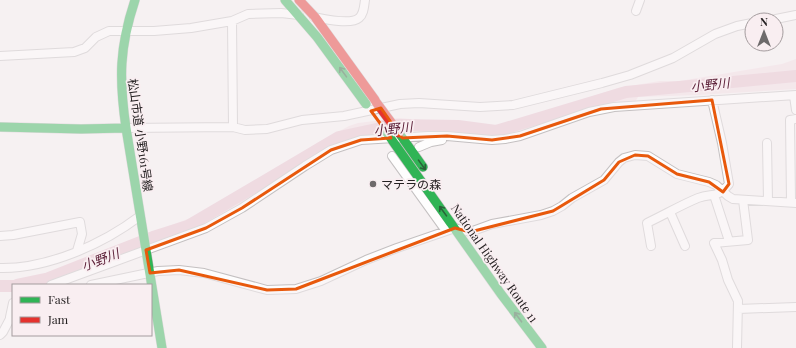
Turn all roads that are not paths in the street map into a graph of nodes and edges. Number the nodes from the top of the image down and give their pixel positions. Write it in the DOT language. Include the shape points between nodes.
graph roads {
  1 [pos="135,0"];
  2 [pos="285,0"];
  3 [pos="299,0"];
  4 [pos="365,0"];
  5 [pos="640,0"];
  6 [pos="636,11"];
  7 [pos="298,15"];
  8 [pos="796,15"];
  9 [pos="315,17"];
  10 [pos="784,17"];
  11 [pos="232,21"];
  12 [pos="744,25"];
  13 [pos="126,31"];
  14 [pos="0,56"];
  15 [pos="795,96"];
  16 [pos="712,100"];
  17 [pos="796,110"];
  18 [pos="796,120"];
  19 [pos="0,127"];
  20 [pos="234,127"];
  21 [pos="126,128"];
  22 [pos="385,130"];
  23 [pos="401,135"];
  24 [pos="447,136"];
  25 [pos="767,142"];
  26 [pos="418,147"];
  27 [pos="392,156"];
  28 [pos="429,175"];
  29 [pos="723,192"];
  30 [pos="714,195"];
  31 [pos="743,200"];
  32 [pos="768,201"];
  33 [pos="794,202"];
  34 [pos="670,212"];
  35 [pos="140,216"];
  36 [pos="461,219"];
  37 [pos="455,228"];
  38 [pos="446,231"];
  39 [pos="472,235"];
  40 [pos="0,236"];
  41 [pos="729,241"];
  42 [pos="651,246"];
  43 [pos="685,246"];
  44 [pos="145,249"];
  45 [pos="77,251"];
  46 [pos="0,268"];
  47 [pos="150,273"];
  48 [pos="54,284"];
  49 [pos="96,284"];
  50 [pos="152,284"];
  51 [pos="152,286"];
  52 [pos="512,293"];
  53 [pos="796,307"];
  54 [pos="738,309"];
  55 [pos="12,315"];
  56 [pos="0,335"];
  57 [pos="162,348"];
  58 [pos="542,348"];
  59 [pos="552,348"];
  60 [pos="737,348"];
  1 -- 13 [label="main road, 松山市道 小野161号線"];
  2 -- 7 [label="main road, National Highway Route 11"];
  3 -- 9 [label="main road"];
  4 -- 9 [label="street" via="363,12 352,22"];
  5 -- 6 [label="street"];
  7 -- 9 [label="street"];
  7 -- 11 [label="street" via="248,14"];
  22 -- 7 [label="main road, National Highway Route 11, one-way" via="331,55"];
  8 -- 10 [label="street"];
  9 -- 23 [label="main road, bridge"];
  11 -- 13 [label="street" via="191,28"];
  11 -- 20 [label="street"];
  12 -- 20 [label="street" via="720,32 673,58 630,75 513,105 480,107 400,104 344,116 302,120 267,129 245,130"];
  13 -- 14 [label="street" via="109,31 96,37 85,48 74,52"];
  13 -- 21 [label="main road, 松山市道 小野161号線" via="121,52 120,74"];
  15 -- 16 [label="street"];
  15 -- 17 [label="street"];
  16 -- 24 [label="street" via="601,109 505,139"];
  16 -- 29 [label="street" via="729,184"];
  18 -- 33 [label="street" via="790,120"];
  19 -- 21 [label="main road"];
  20 -- 21 [label="street"];
  21 -- 35 [label="main road, 松山市道 小野161号線"];
  22 -- 23 [label="street"];
  37 -- 22 [label="main road, National Highway Route 11, one-way"];
  22 -- 44 [label="street" via="331,150 242,208 206,228"];
  23 -- 24 [label="street"];
  23 -- 28 [label="main road, one-way"];
  24 -- 26 [label="street" via="445,139"];
  25 -- 32 [label="street"];
  27 -- 38 [label="street"];
  29 -- 30 [label="street"];
  29 -- 31 [label="street" via="733,199"];
  29 -- 39 [label="street" via="716,185 678,174 648,156 635,155 624,158 604,180 552,211 492,224"];
  30 -- 34 [label="street" via="700,197"];
  30 -- 41 [label="street"];
  31 -- 32 [label="street"];
  31 -- 41 [label="street" via="748,240"];
  32 -- 33 [label="street"];
  34 -- 42 [label="street" via="646,223"];
  34 -- 43 [label="street"];
  35 -- 44 [label="main road, 松山市道 小野161号線"];
  35 -- 45 [label="street" via="105,239"];
  36 -- 39 [label="main road, National Highway Route 11"];
  37 -- 38 [label="street"];
  37 -- 39 [label="street"];
  58 -- 37 [label="main road, National Highway Route 11, one-way"];
  38 -- 47 [label="street" via="366,260 321,282 296,289 267,290 204,273 179,270"];
  40 -- 45 [label="street" via="80,222 82,234"];
  41 -- 54 [label="street" via="714,243 738,301"];
  44 -- 47 [label="main road, 松山市道 小野161号線"];
  44 -- 48 [label="street"];
  45 -- 46 [label="street" via="50,262"];
  47 -- 49 [label="street"];
  47 -- 50 [label="main road, 松山市道 小野161号線"];
  51 -- 57 [label="main road, 松山市道 小野161号線"];
  52 -- 59 [label="main road, National Highway Route 11"];
  53 -- 54 [label="street"];
  54 -- 60 [label="street"];
  55 -- 56 [label="street"];
}
